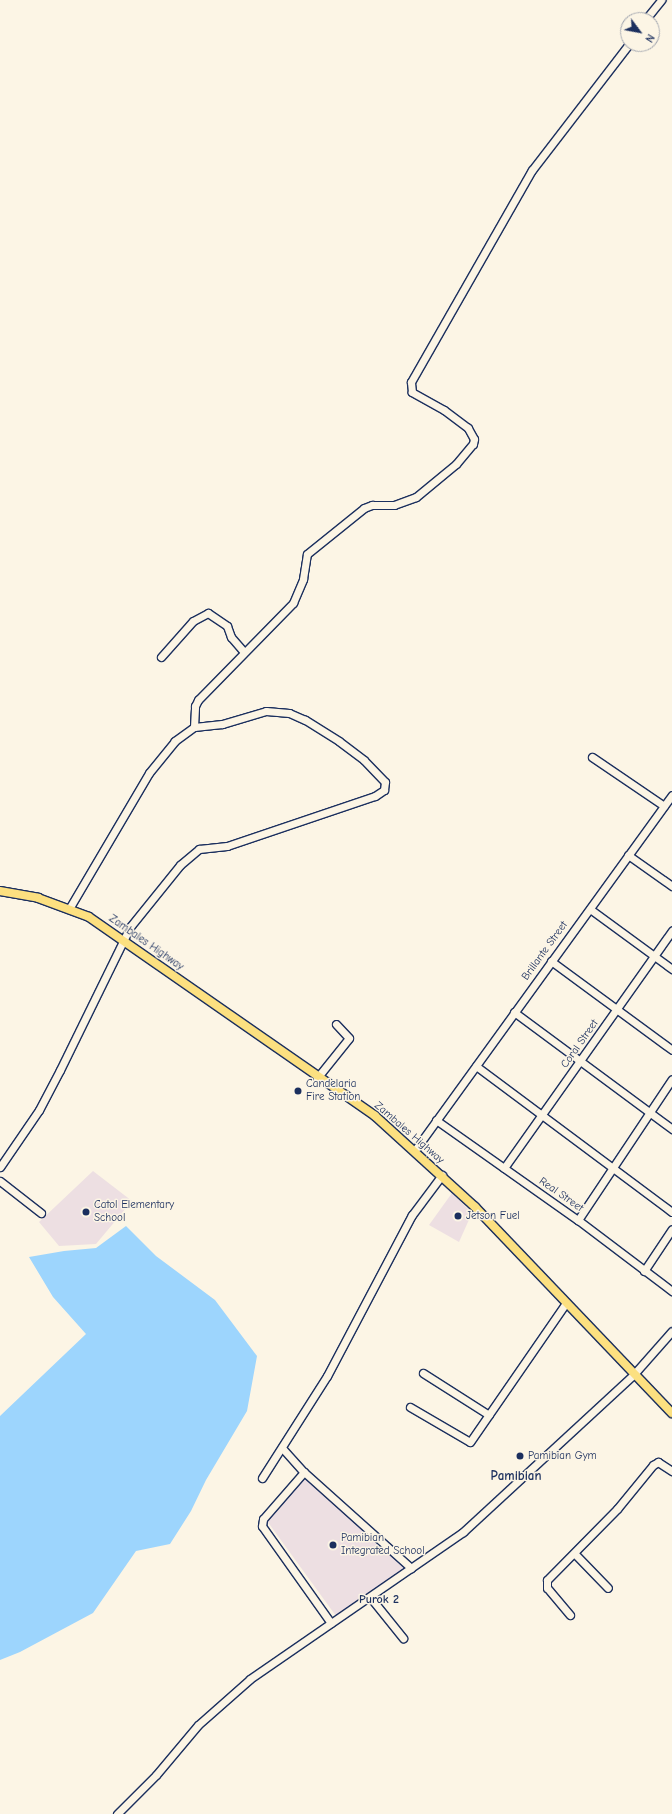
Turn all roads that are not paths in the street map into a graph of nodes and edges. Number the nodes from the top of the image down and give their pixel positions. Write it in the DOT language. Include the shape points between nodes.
graph roads {
  1 [pos="661,0"];
  2 [pos="651,12"];
  3 [pos="623,52"];
  4 [pos="244,652"];
  5 [pos="161,657"];
  6 [pos="194,728"];
  7 [pos="592,757"];
  8 [pos="672,795"];
  9 [pos="668,804"];
  10 [pos="628,855"];
  11 [pos="672,886"];
  12 [pos="0,891"];
  13 [pos="70,907"];
  14 [pos="590,909"];
  15 [pos="672,931"];
  16 [pos="124,939"];
  17 [pos="654,956"];
  18 [pos="551,961"];
  19 [pos="672,969"];
  20 [pos="616,1010"];
  21 [pos="514,1012"];
  22 [pos="336,1024"];
  23 [pos="672,1050"];
  24 [pos="581,1061"];
  25 [pos="476,1066"];
  26 [pos="317,1078"];
  27 [pos="672,1079"];
  28 [pos="650,1114"];
  29 [pos="542,1115"];
  30 [pos="436,1120"];
  31 [pos="672,1129"];
  32 [pos="415,1150"];
  33 [pos="0,1167"];
  34 [pos="613,1167"];
  35 [pos="504,1168"];
  36 [pos="442,1175"];
  37 [pos="0,1181"];
  38 [pos="672,1212"];
  39 [pos="42,1213"];
  40 [pos="578,1220"];
  41 [pos="672,1229"];
  42 [pos="644,1271"];
  43 [pos="672,1291"];
  44 [pos="566,1303"];
  45 [pos="672,1331"];
  46 [pos="423,1373"];
  47 [pos="634,1374"];
  48 [pos="410,1407"];
  49 [pos="672,1413"];
  50 [pos="489,1415"];
  51 [pos="283,1449"];
  52 [pos="672,1471"];
  53 [pos="304,1472"];
  54 [pos="262,1478"];
  55 [pos="575,1554"];
  56 [pos="411,1568"];
  57 [pos="608,1588"];
  58 [pos="370,1597"];
  59 [pos="570,1615"];
  60 [pos="331,1623"];
  61 [pos="403,1638"];
  62 [pos="117,1814"];
  1 -- 2 [label="street"];
  3 -- 4 [label="street" via="532,170 411,382 409,388 412,392 444,410 468,428 472,434 473,444 456,464 416,497 399,504 372,505 364,508 312,549 305,559 303,579 293,604"];
  4 -- 5 [label="street" via="231,637 226,626 208,613 193,621"];
  4 -- 6 [label="street" via="198,700 195,706"];
  6 -- 13 [label="street" via="175,741 149,773"];
  6 -- 16 [label="street" via="222,724 266,711 289,713 340,741 382,778 385,788 375,796 227,846 199,849 171,875 130,927"];
  7 -- 9 [label="street"];
  8 -- 9 [label="street, Brillante Street"];
  9 -- 10 [label="street, Brillante Street"];
  10 -- 11 [label="street"];
  10 -- 14 [label="street, Brillante Street"];
  12 -- 13 [label="main road, Zambales Highway"];
  13 -- 16 [label="main road, Zambales Highway"];
  14 -- 17 [label="street"];
  14 -- 18 [label="street, Brillante Street"];
  15 -- 17 [label="street, Coral Street"];
  16 -- 26 [label="main road, Zambales Highway"];
  16 -- 33 [label="street" via="39,1110"];
  17 -- 19 [label="street"];
  17 -- 20 [label="street, Coral Street"];
  18 -- 20 [label="street"];
  18 -- 21 [label="street, Brillante Street"];
  20 -- 23 [label="street"];
  20 -- 24 [label="street, Coral Street"];
  21 -- 24 [label="street"];
  21 -- 25 [label="street, Brillante Street"];
  22 -- 26 [label="street" via="348,1038"];
  24 -- 28 [label="street"];
  24 -- 29 [label="street, Coral Street"];
  25 -- 29 [label="street"];
  25 -- 30 [label="street, Brillante Street"];
  26 -- 32 [label="main road, Zambales Highway" via="375,1116"];
  27 -- 28 [label="street"];
  28 -- 31 [label="street"];
  28 -- 34 [label="street"];
  29 -- 34 [label="street"];
  29 -- 35 [label="street, Coral Street"];
  30 -- 32 [label="street, Brillante Street"];
  30 -- 35 [label="street, Real Street"];
  32 -- 36 [label="main road, Zambales Highway"];
  34 -- 38 [label="street"];
  34 -- 40 [label="street"];
  35 -- 40 [label="street, Real Street"];
  36 -- 44 [label="main road, Zambales Highway"];
  36 -- 51 [label="street" via="412,1215 327,1376"];
  37 -- 39 [label="street"];
  40 -- 42 [label="street, Real Street"];
  41 -- 42 [label="street"];
  42 -- 43 [label="street, Real Street"];
  44 -- 47 [label="main road, Zambales Highway"];
  44 -- 50 [label="street"];
  45 -- 47 [label="street"];
  46 -- 50 [label="street"];
  47 -- 49 [label="main road, Zambales Highway"];
  47 -- 56 [label="street" via="463,1532"];
  48 -- 50 [label="street" via="468,1442"];
  51 -- 53 [label="street"];
  51 -- 54 [label="street"];
  52 -- 55 [label="street" via="658,1462 653,1465"];
  53 -- 56 [label="street"];
  53 -- 60 [label="street" via="263,1519 262,1526"];
  55 -- 57 [label="street"];
  55 -- 59 [label="street" via="550,1576 546,1584"];
  56 -- 58 [label="street"];
  58 -- 60 [label="street"];
  58 -- 61 [label="street"];
  60 -- 62 [label="street" via="250,1679 198,1725 156,1775"];
}
